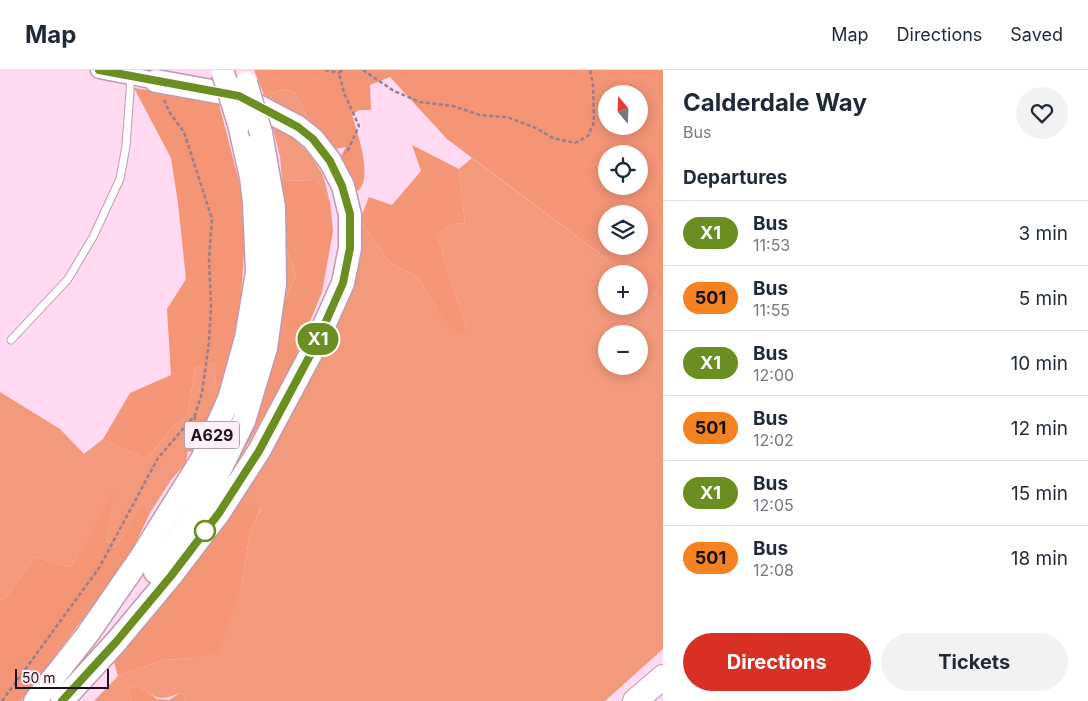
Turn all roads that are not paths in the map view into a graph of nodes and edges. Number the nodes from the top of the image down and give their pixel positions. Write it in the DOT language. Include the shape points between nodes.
graph roads {
  1 [pos="99,70"];
  2 [pos="233,74"];
  3 [pos="131,76"];
  4 [pos="156,82"];
  5 [pos="11,340"];
  6 [pos="202,459"];
  7 [pos="185,473"];
  8 [pos="148,528"];
  9 [pos="141,557"];
  10 [pos="663,677"];
  11 [pos="35,701"];
  12 [pos="61,701"];
  13 [pos="635,701"];
  1 -- 3 [label="street"];
  2 -- 6 [label="highway, A629, bridge" via="239,124 251,177 257,272 246,338 229,399"];
  2 -- 12 [label="highway, A629, bridge" via="261,133 274,207 275,284 266,348 244,421 216,478 177,541"];
  3 -- 4 [label="street"];
  3 -- 5 [label="lane" via="120,179 93,237 68,279"];
  4 -- 12 [label="highway" via="239,96 298,127 313,139 330,161 342,186 350,214 350,248 343,283 315,346 259,451 219,513 171,576"];
  6 -- 7 [label="lane"];
  6 -- 9 [label="highway, A629"];
  8 -- 9 [label="lane"];
  9 -- 11 [label="highway, A629" via="87,635"];
  10 -- 13 [label="highway"];
}
